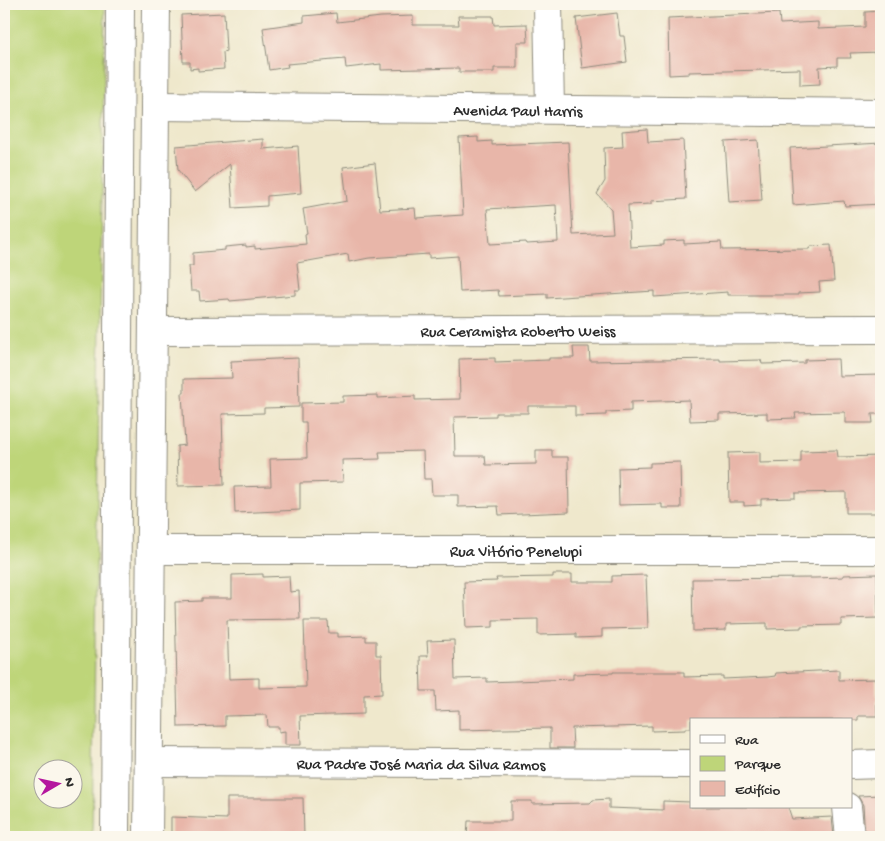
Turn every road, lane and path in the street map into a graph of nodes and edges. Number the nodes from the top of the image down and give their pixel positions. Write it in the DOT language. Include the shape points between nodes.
graph roads {
  1 [pos="120,4"];
  2 [pos="156,4"];
  3 [pos="548,4"];
  4 [pos="156,106"];
  5 [pos="550,109"];
  6 [pos="881,113"];
  7 [pos="881,329"];
  8 [pos="154,331"];
  9 [pos="151,550"];
  10 [pos="881,550"];
  11 [pos="150,762"];
  12 [pos="690,764"];
  13 [pos="852,764"];
  14 [pos="881,764"];
  15 [pos="847,808"];
  16 [pos="115,837"];
  17 [pos="148,837"];
  18 [pos="850,837"];
  1 -- 16 [label="street"];
  2 -- 4 [label="street"];
  3 -- 5 [label="street"];
  4 -- 5 [label="street, Avenida Paul Harris"];
  4 -- 8 [label="street"];
  5 -- 6 [label="street, Avenida Paul Harris"];
  7 -- 8 [label="street, Rua Ceramista Roberto Weiss"];
  8 -- 9 [label="street"];
  9 -- 10 [label="street, Rua Vitório Penelupi"];
  9 -- 11 [label="street"];
  11 -- 12 [label="street, Rua Padre José Maria da Silva Ramos"];
  11 -- 17 [label="street"];
  13 -- 14 [label="street"];
  15 -- 18 [label="street"];
}
